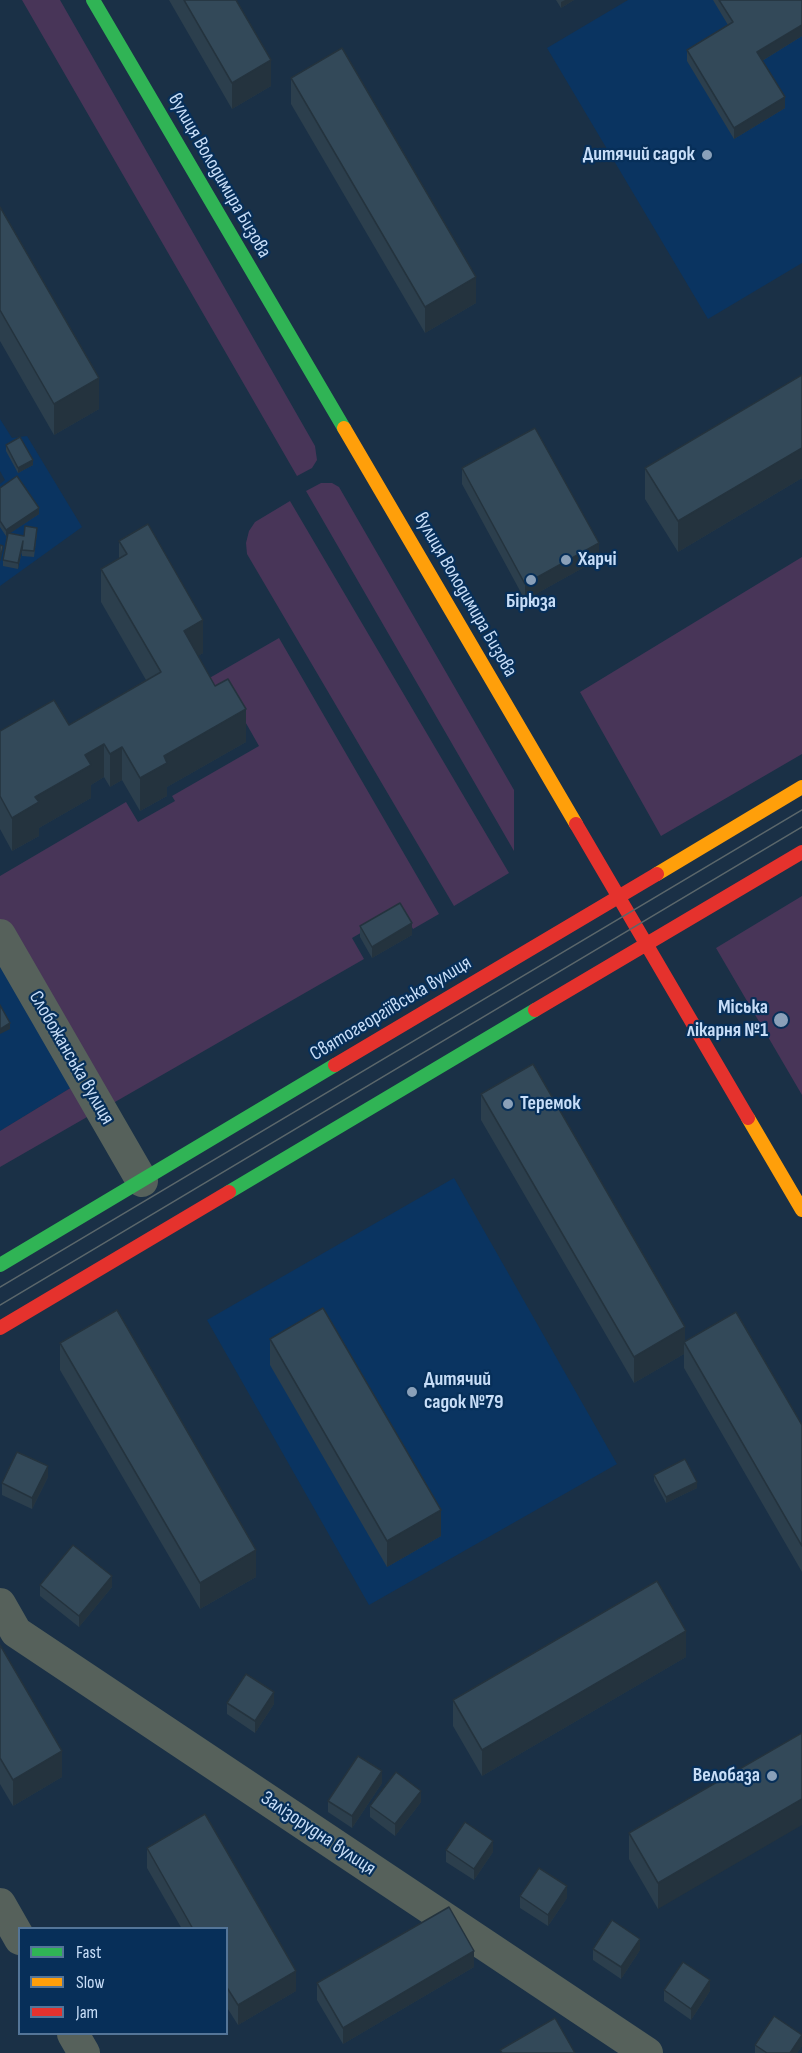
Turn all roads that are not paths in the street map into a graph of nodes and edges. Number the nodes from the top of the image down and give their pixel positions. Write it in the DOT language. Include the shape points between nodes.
graph roads {
  1 [pos="93,0"];
  2 [pos="802,787"];
  3 [pos="802,852"];
  4 [pos="619,897"];
  5 [pos="0,935"];
  6 [pos="647,944"];
  7 [pos="142,1181"];
  8 [pos="802,1210"];
  9 [pos="0,1265"];
  10 [pos="0,1328"];
  11 [pos="0,1604"];
  12 [pos="0,1904"];
  13 [pos="18,1936"];
  14 [pos="74,2035"];
  15 [pos="84,2053"];
  16 [pos="647,2053"];
  1 -- 4 [label="main road, вулиця Володимира Бизова"];
  2 -- 4 [label="main road, Святогеоргіївська вулиця"];
  3 -- 6 [label="main road"];
  4 -- 6 [label="main road, вулиця Володимира Бизова"];
  4 -- 7 [label="main road, Святогеоргіївська вулиця"];
  5 -- 7 [label="street, Слобожанська вулиця"];
  6 -- 8 [label="main road, вулиця Володимира Бизова"];
  6 -- 10 [label="main road"];
  7 -- 9 [label="main road, Святогеоргіївська вулиця"];
  11 -- 16 [label="street, Залізорудна вулиця" via="16,1632"];
  12 -- 13 [label="street"];
  14 -- 15 [label="street"];
}
